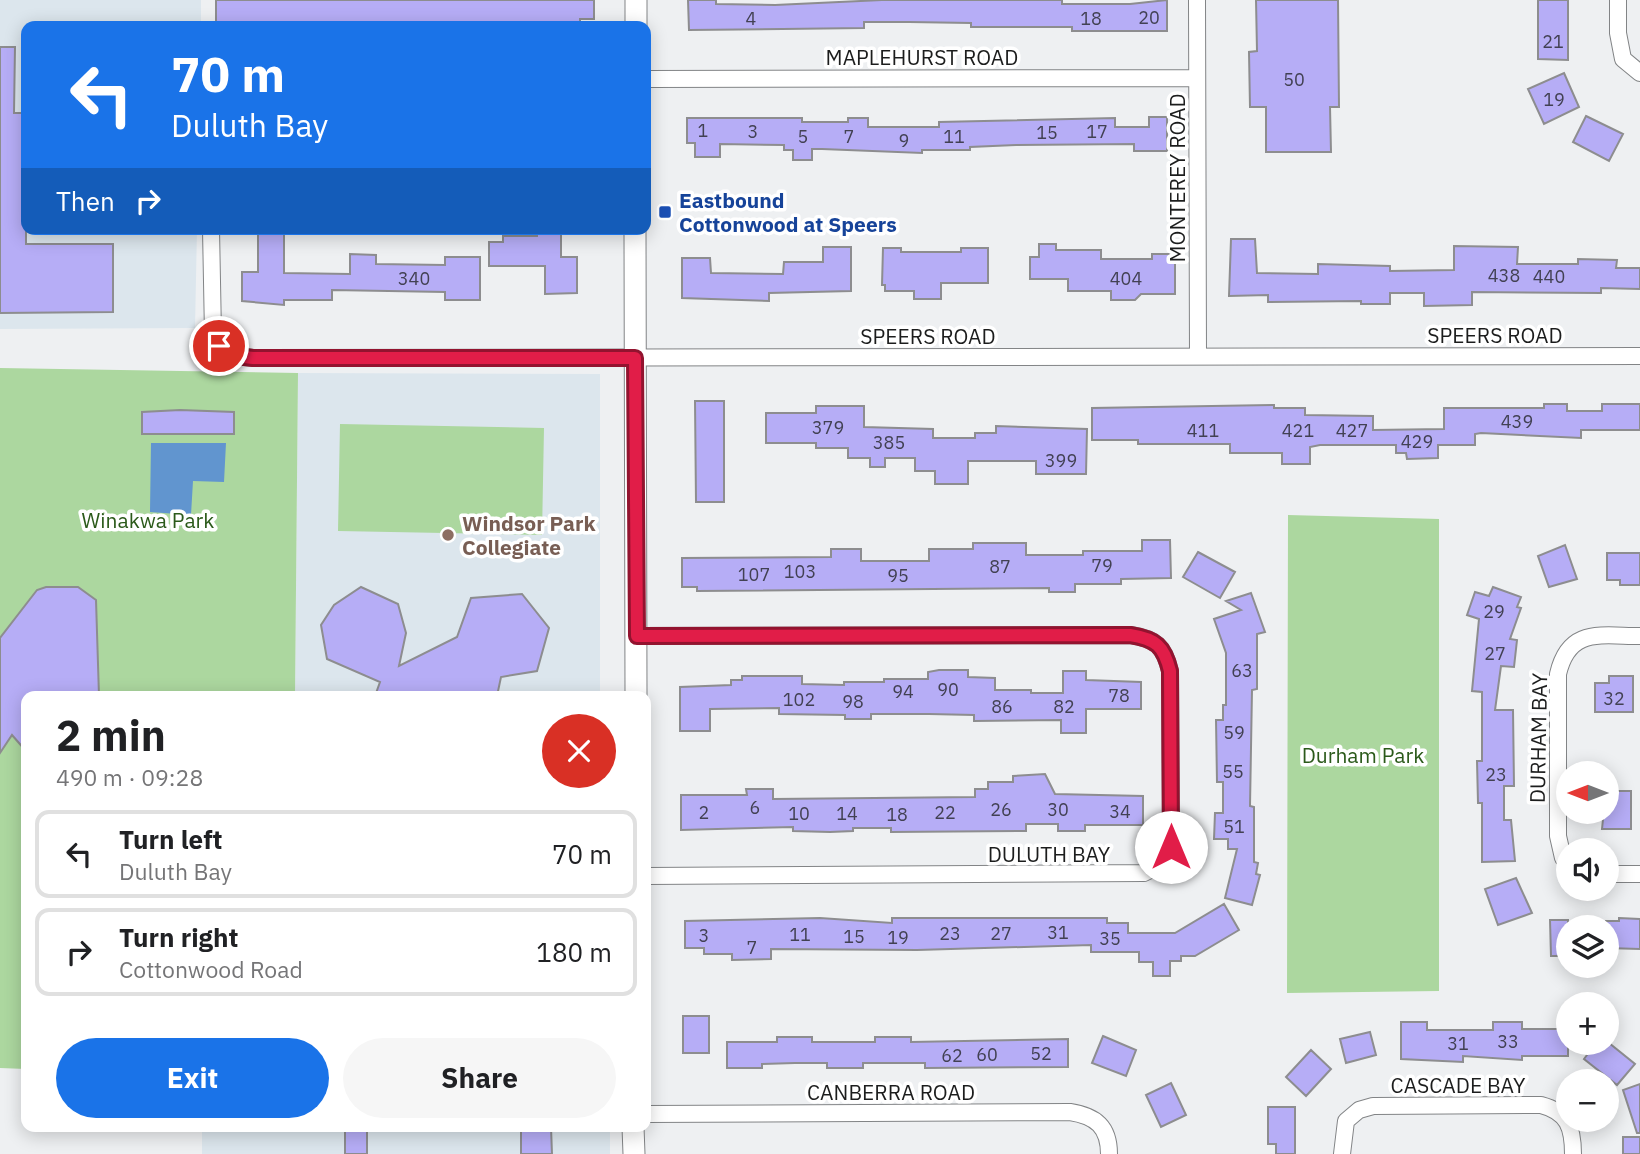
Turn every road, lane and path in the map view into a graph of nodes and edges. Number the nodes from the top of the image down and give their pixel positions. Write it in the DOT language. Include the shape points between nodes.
graph roads {
  1 [pos="636,0"];
  2 [pos="1197,0"];
  3 [pos="1618,0"];
  4 [pos="636,21"];
  5 [pos="1640,73"];
  6 [pos="1197,78"];
  7 [pos="651,79"];
  8 [pos="211,235"];
  9 [pos="635,235"];
  10 [pos="1198,356"];
  11 [pos="1640,356"];
  12 [pos="635,358"];
  13 [pos="637,636"];
  14 [pos="1640,636"];
  15 [pos="636,691"];
  16 [pos="1558,838"];
  17 [pos="1619,874"];
  18 [pos="1640,874"];
  19 [pos="651,876"];
  20 [pos="651,1114"];
  21 [pos="633,1132"];
  22 [pos="634,1154"];
  23 [pos="1109,1154"];
  24 [pos="1342,1154"];
  25 [pos="1573,1154"];
  1 -- 4 [label="street"];
  2 -- 6 [label="street, MONTEREY ROAD"];
  3 -- 5 [label="street" via="1623,60"];
  6 -- 7 [label="street, MAPLEHURST ROAD"];
  6 -- 10 [label="street, MONTEREY ROAD"];
  8 -- 12 [label="street, SPEERS ROAD" via="211,322 219,346 235,356"];
  9 -- 12 [label="street"];
  10 -- 11 [label="street, SPEERS ROAD"];
  10 -- 12 [label="street, SPEERS ROAD"];
  12 -- 13 [label="street"];
  13 -- 15 [label="street"];
  13 -- 19 [label="street, DULUTH BAY" via="1130,635 1150,638 1165,649 1170,671 1171,847 1160,865 1144,873"];
  14 -- 16 [label="street, DURHAM BAY" via="1592,636 1576,641 1563,654 1558,674"];
  17 -- 18 [label="street"];
  20 -- 23 [label="street, CANBERRA ROAD" via="1070,1112 1099,1122 1109,1139"];
  21 -- 22 [label="street"];
  24 -- 25 [label="street, CASCADE BAY" via="1346,1121 1359,1110 1541,1105 1556,1109 1567,1119"];
}
